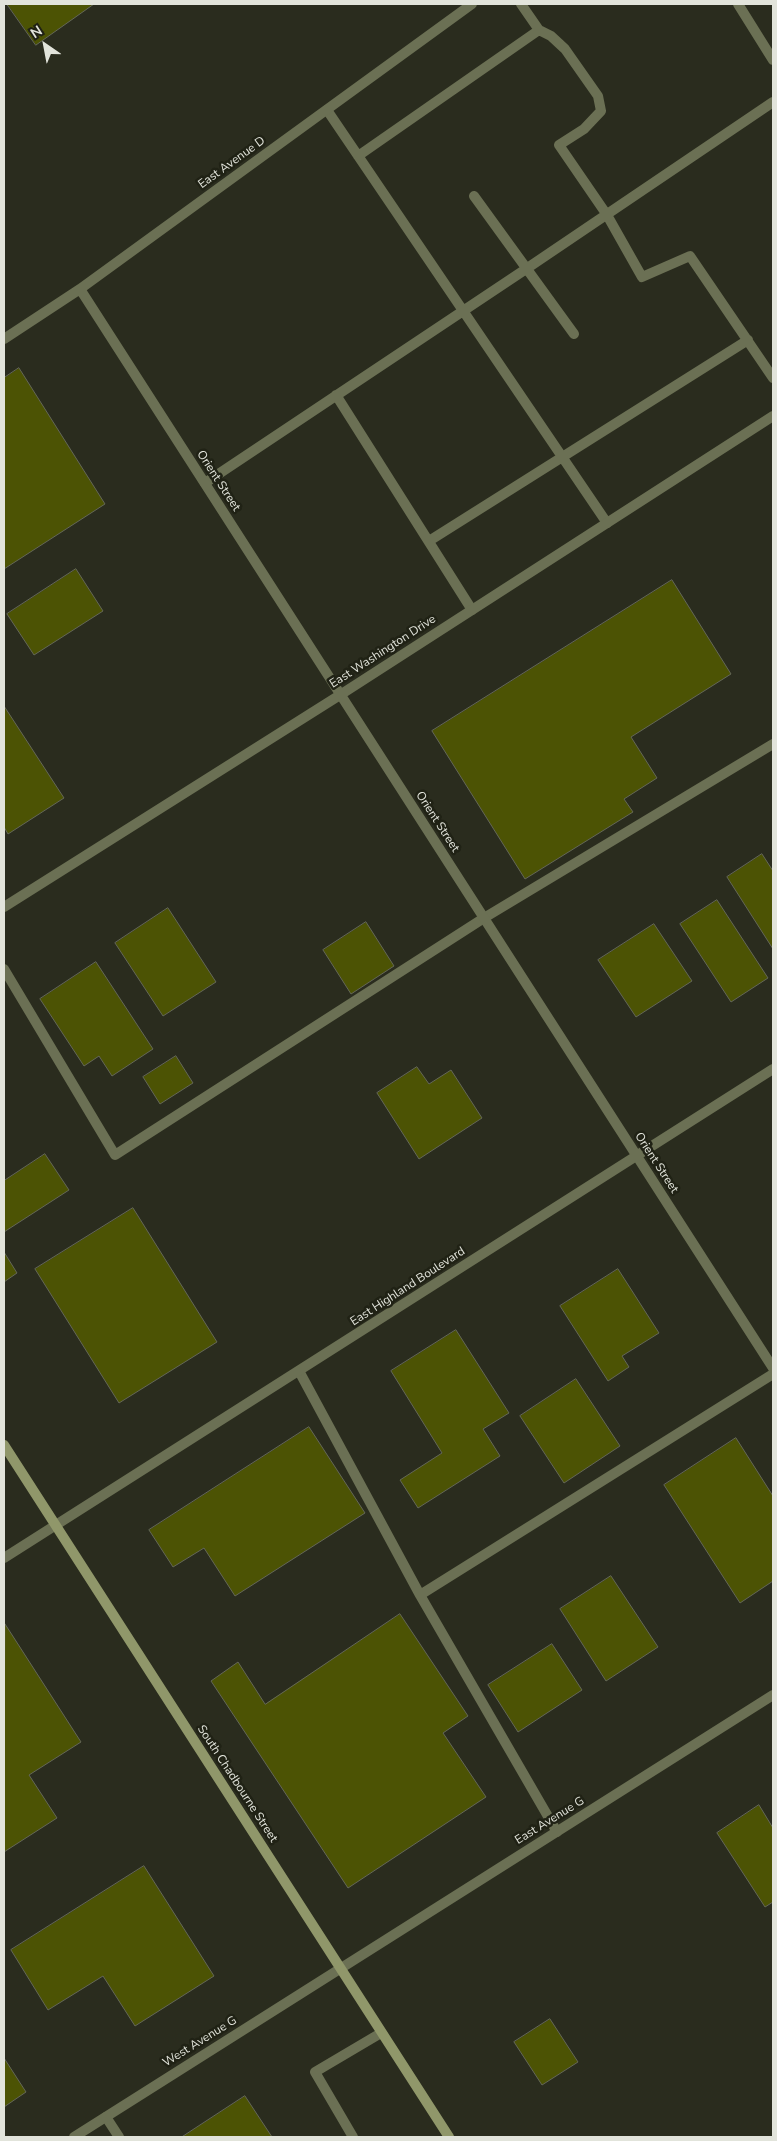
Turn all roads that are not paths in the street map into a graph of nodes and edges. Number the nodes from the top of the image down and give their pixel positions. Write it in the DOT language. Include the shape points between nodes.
graph roads {
  1 [pos="472,4"];
  2 [pos="521,4"];
  3 [pos="738,4"];
  4 [pos="539,30"];
  5 [pos="773,60"];
  6 [pos="773,102"];
  7 [pos="327,110"];
  8 [pos="358,156"];
  9 [pos="474,196"];
  10 [pos="607,215"];
  11 [pos="526,269"];
  12 [pos="80,289"];
  13 [pos="464,310"];
  14 [pos="574,334"];
  15 [pos="4,339"];
  16 [pos="748,340"];
  17 [pos="773,378"];
  18 [pos="336,395"];
  19 [pos="773,416"];
  20 [pos="564,458"];
  21 [pos="204,483"];
  22 [pos="607,523"];
  23 [pos="429,541"];
  24 [pos="472,610"];
  25 [pos="340,695"];
  26 [pos="773,744"];
  27 [pos="4,907"];
  28 [pos="484,918"];
  29 [pos="4,969"];
  30 [pos="773,1069"];
  31 [pos="637,1155"];
  32 [pos="773,1368"];
  33 [pos="299,1371"];
  34 [pos="773,1374"];
  35 [pos="4,1444"];
  36 [pos="56,1525"];
  37 [pos="4,1558"];
  38 [pos="420,1595"];
  39 [pos="773,1695"];
  40 [pos="557,1832"];
  41 [pos="340,1969"];
  42 [pos="381,2033"];
  43 [pos="106,2117"];
  44 [pos="74,2137"];
  45 [pos="119,2137"];
  46 [pos="353,2137"];
  47 [pos="449,2137"];
  1 -- 7 [label="street, East Avenue D"];
  2 -- 4 [label="street"];
  3 -- 5 [label="street"];
  4 -- 8 [label="street"];
  4 -- 10 [label="street" via="565,49 598,96 601,111 584,128 559,145"];
  6 -- 10 [label="street"];
  7 -- 8 [label="street"];
  7 -- 12 [label="street, East Avenue D"];
  8 -- 13 [label="street"];
  9 -- 11 [label="street"];
  10 -- 11 [label="street"];
  10 -- 16 [label="street" via="642,277 690,256"];
  11 -- 13 [label="street"];
  11 -- 14 [label="street"];
  12 -- 15 [label="street, East Avenue D"];
  12 -- 21 [label="street, Orient Street"];
  13 -- 18 [label="street"];
  13 -- 20 [label="street"];
  16 -- 17 [label="street"];
  16 -- 20 [label="street"];
  18 -- 21 [label="street"];
  18 -- 23 [label="street"];
  19 -- 22 [label="street, East Washington Drive"];
  20 -- 22 [label="street"];
  20 -- 23 [label="street"];
  21 -- 25 [label="street, Orient Street"];
  22 -- 24 [label="street, East Washington Drive"];
  23 -- 24 [label="street"];
  24 -- 25 [label="street, East Washington Drive"];
  25 -- 27 [label="street, East Washington Drive"];
  25 -- 28 [label="street, Orient Street"];
  26 -- 28 [label="street"];
  28 -- 29 [label="street" via="115,1155"];
  28 -- 31 [label="street, Orient Street"];
  30 -- 31 [label="street, East Highland Boulevard"];
  31 -- 32 [label="street, Orient Street"];
  31 -- 33 [label="street, East Highland Boulevard"];
  33 -- 36 [label="street, East Highland Boulevard"];
  33 -- 38 [label="street"];
  34 -- 38 [label="street"];
  35 -- 36 [label="main road, South Chadbourne Street"];
  36 -- 37 [label="street, East Highland Boulevard"];
  36 -- 41 [label="main road, South Chadbourne Street"];
  38 -- 40 [label="street"];
  39 -- 40 [label="street, East Avenue G"];
  40 -- 41 [label="street, East Avenue G"];
  41 -- 42 [label="main road, South Chadbourne Street"];
  41 -- 43 [label="street, West Avenue G"];
  42 -- 46 [label="street" via="315,2072"];
  42 -- 47 [label="main road, South Chadbourne Street"];
  43 -- 44 [label="street, West Avenue G"];
  43 -- 45 [label="street"];
}
